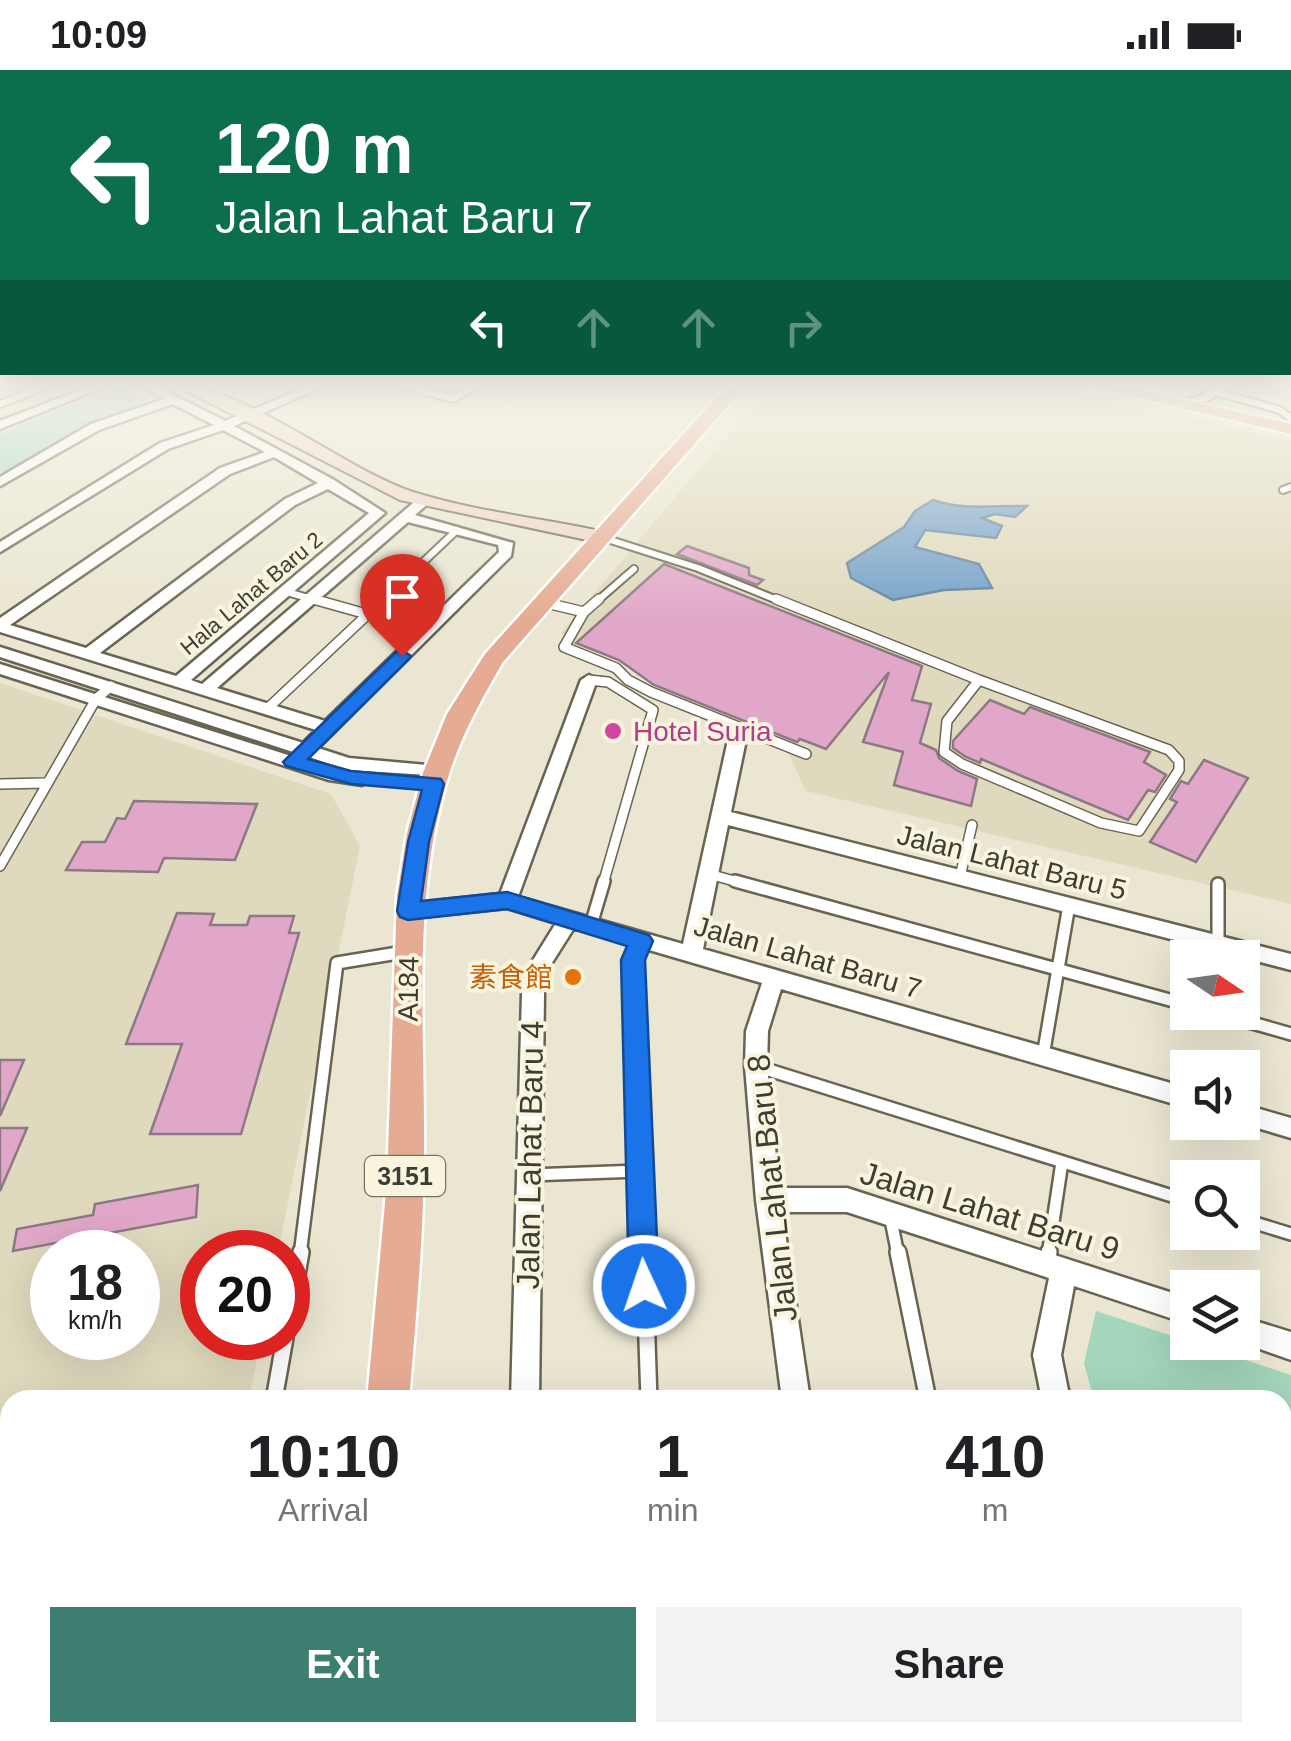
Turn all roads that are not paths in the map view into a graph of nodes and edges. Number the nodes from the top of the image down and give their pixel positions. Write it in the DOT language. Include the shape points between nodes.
graph roads {
  1 [pos="31,464"];
  2 [pos="135,464"];
  3 [pos="245,464"];
  4 [pos="296,464"];
  5 [pos="344,464"];
  6 [pos="666,464"];
  7 [pos="0,482"];
  8 [pos="329,483"];
  9 [pos="424,502"];
  10 [pos="406,517"];
  11 [pos="457,530"];
  12 [pos="600,537"];
  13 [pos="0,548"];
  14 [pos="634,569"];
  15 [pos="287,592"];
  16 [pos="311,599"];
  17 [pos="542,602"];
  18 [pos="584,612"];
  19 [pos="368,615"];
  20 [pos="0,626"];
  21 [pos="427,631"];
  22 [pos="0,652"];
  23 [pos="88,654"];
  24 [pos="0,669"];
  25 [pos="589,680"];
  26 [pos="979,680"];
  27 [pos="179,682"];
  28 [pos="111,686"];
  29 [pos="205,690"];
  30 [pos="96,698"];
  31 [pos="267,709"];
  32 [pos="328,728"];
  33 [pos="738,740"];
  34 [pos="806,754"];
  35 [pos="300,756"];
  36 [pos="436,778"];
  37 [pos="46,783"];
  38 [pos="0,784"];
  39 [pos="720,816"];
  40 [pos="972,825"];
  41 [pos="0,866"];
  42 [pos="709,874"];
  43 [pos="960,877"];
  44 [pos="1218,884"];
  45 [pos="507,901"];
  46 [pos="1069,904"];
  47 [pos="408,911"];
  48 [pos="580,922"];
  49 [pos="1207,940"];
  50 [pos="1218,940"];
  51 [pos="641,941"];
  52 [pos="408,951"];
  53 [pos="1260,954"];
  54 [pos="691,956"];
  55 [pos="1291,962"];
  56 [pos="1058,970"];
  57 [pos="774,978"];
  58 [pos="1170,1000"];
  59 [pos="1260,1025"];
  60 [pos="1291,1034"];
  61 [pos="1043,1056"];
  62 [pos="756,1066"];
  63 [pos="1170,1093"];
  64 [pos="1260,1119"];
  65 [pos="1291,1128"];
  66 [pos="1062,1162"];
  67 [pos="639,1171"];
  68 [pos="529,1175"];
  69 [pos="1170,1196"];
  70 [pos="768,1200"];
  71 [pos="890,1214"];
  72 [pos="1260,1224"];
  73 [pos="305,1230"];
  74 [pos="1291,1234"];
  75 [pos="1056,1267"];
  76 [pos="1170,1305"];
  77 [pos="1260,1336"];
  78 [pos="1291,1346"];
  79 [pos="282,1360"];
  80 [pos="276,1390"];
  81 [pos="389,1390"];
  82 [pos="525,1390"];
  83 [pos="648,1390"];
  84 [pos="795,1390"];
  85 [pos="926,1390"];
  86 [pos="1054,1390"];
  1 -- 7 [label="street"];
  2 -- 13 [label="street"];
  3 -- 20 [label="street"];
  4 -- 8 [label="street, Hala Lahat Baru 2"];
  5 -- 9 [label="street"];
  6 -- 12 [label="main road, A184 / 3151"];
  8 -- 15 [label="street, Hala Lahat Baru 2" via="378,513"];
  8 -- 23 [label="street" via="290,502"];
  9 -- 10 [label="street, Hala Lahat Baru 2"];
  9 -- 12 [label="street"];
  10 -- 11 [label="street"];
  10 -- 16 [label="street, Hala Lahat Baru 2"];
  11 -- 19 [label="lane"];
  11 -- 21 [label="street" via="503,542 506,553"];
  12 -- 17 [label="main road, A184 / 3151"];
  12 -- 26 [label="lane" via="698,568"];
  14 -- 18 [label="lane"];
  15 -- 16 [label="lane"];
  15 -- 27 [label="street, Hala Lahat Baru 2"];
  16 -- 19 [label="lane"];
  16 -- 29 [label="street, Hala Lahat Baru 2"];
  17 -- 18 [label="lane"];
  17 -- 36 [label="main road, A184 / 3151" via="477,681"];
  18 -- 34 [label="lane" via="562,644 569,651"];
  19 -- 21 [label="lane"];
  19 -- 31 [label="lane"];
  20 -- 23 [label="street"];
  21 -- 32 [label="street"];
  22 -- 28 [label="street"];
  23 -- 27 [label="street"];
  24 -- 30 [label="street"];
  25 -- 45 [label="street"];
  25 -- 48 [label="lane" via="608,682 653,710"];
  26 -- 26 [label="lane" via="944,724 944,752 1101,823 1139,831 1179,770 1170,750"];
  27 -- 29 [label="street"];
  28 -- 30 [label="lane"];
  28 -- 35 [label="street"];
  29 -- 31 [label="street"];
  30 -- 35 [label="street"];
  30 -- 37 [label="lane"];
  31 -- 32 [label="street"];
  32 -- 35 [label="street"];
  33 -- 39 [label="street"];
  35 -- 36 [label="street" via="351,778"];
  36 -- 47 [label="main road, A184 / 3151"];
  37 -- 38 [label="lane"];
  37 -- 41 [label="lane"];
  39 -- 42 [label="street"];
  39 -- 43 [label="street, Jalan Lahat Baru 5"];
  40 -- 43 [label="lane"];
  42 -- 54 [label="street"];
  42 -- 56 [label="lane"];
  43 -- 46 [label="street, Jalan Lahat Baru 5"];
  44 -- 50 [label="lane"];
  45 -- 47 [label="street, Jalan Lahat Baru 7"];
  45 -- 48 [label="street, Jalan Lahat Baru 7"];
  46 -- 49 [label="street, Jalan Lahat Baru 5"];
  46 -- 56 [label="lane"];
  47 -- 52 [label="main road, A184 / 3151"];
  48 -- 51 [label="street, Jalan Lahat Baru 7"];
  48 -- 68 [label="street, Jalan Lahat Baru 4" via="540,965 533,993"];
  51 -- 54 [label="street, Jalan Lahat Baru 7"];
  51 -- 67 [label="lane" via="633,960"];
  52 -- 73 [label="lane" via="337,964"];
  52 -- 81 [label="main road, A184 / 3151" via="405,1192"];
  53 -- 55 [label="street, Jalan Lahat Baru 5"];
  54 -- 57 [label="street, Jalan Lahat Baru 7"];
  56 -- 58 [label="lane"];
  56 -- 61 [label="lane"];
  57 -- 61 [label="street, Jalan Lahat Baru 7"];
  57 -- 62 [label="street, Jalan Lahat Baru 8" via="757,1031"];
  59 -- 60 [label="lane"];
  61 -- 63 [label="street, Jalan Lahat Baru 7"];
  62 -- 66 [label="lane"];
  62 -- 70 [label="street, Jalan Lahat Baru 8"];
  64 -- 65 [label="street"];
  66 -- 69 [label="lane"];
  66 -- 75 [label="lane"];
  67 -- 68 [label="lane"];
  67 -- 83 [label="lane"];
  68 -- 82 [label="street, Jalan Lahat Baru 4"];
  70 -- 71 [label="street, Jalan Lahat Baru 9" via="847,1200"];
  70 -- 84 [label="street, Jalan Lahat Baru 8"];
  71 -- 75 [label="street, Jalan Lahat Baru 9"];
  71 -- 85 [label="lane"];
  72 -- 74 [label="lane"];
  75 -- 76 [label="street, Jalan Lahat Baru 9"];
  75 -- 86 [label="street" via="1047,1355"];
  77 -- 78 [label="street"];
  79 -- 80 [label="lane"];
}
